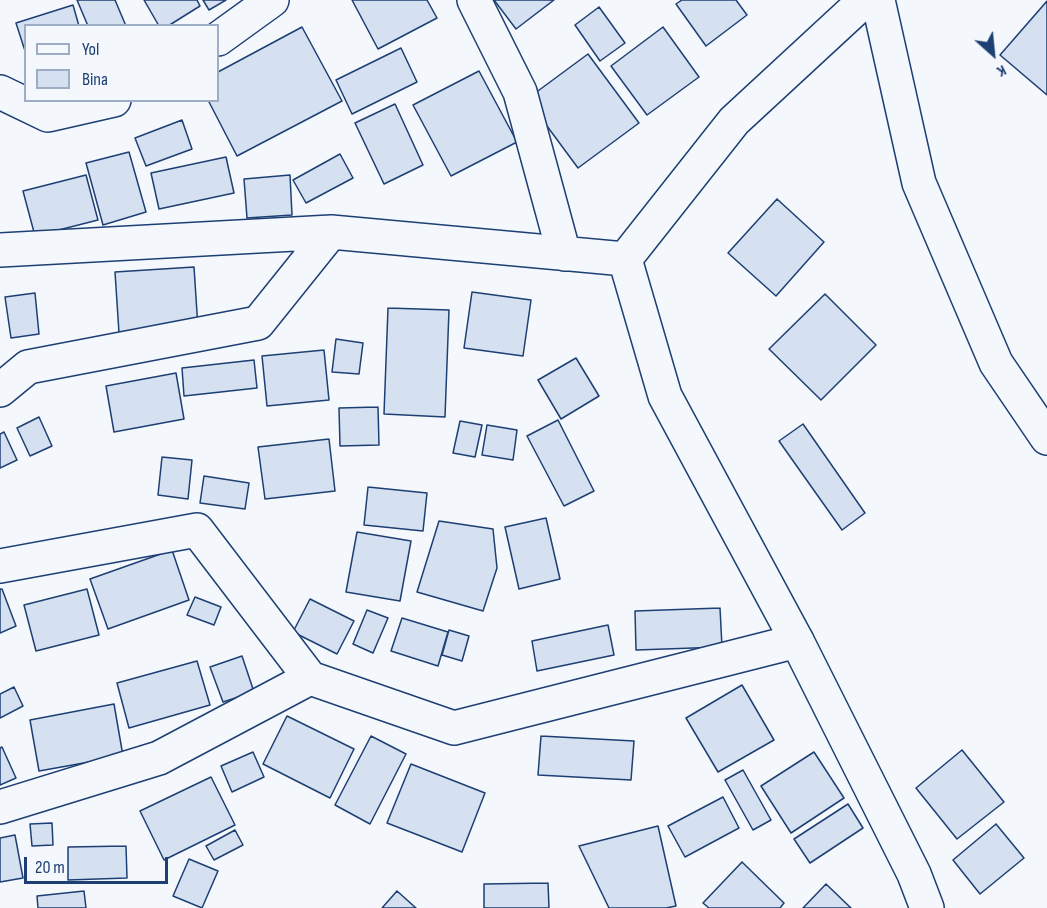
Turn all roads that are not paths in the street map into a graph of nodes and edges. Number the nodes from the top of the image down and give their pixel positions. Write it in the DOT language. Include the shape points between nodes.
graph roads {
  1 [pos="272,0"];
  2 [pos="474,0"];
  3 [pos="865,0"];
  4 [pos="878,0"];
  5 [pos="219,38"];
  6 [pos="0,92"];
  7 [pos="105,102"];
  8 [pos="330,232"];
  9 [pos="0,250"];
  10 [pos="564,254"];
  11 [pos="625,259"];
  12 [pos="14,366"];
  13 [pos="0,390"];
  14 [pos="1047,438"];
  15 [pos="0,566"];
  16 [pos="797,640"];
  17 [pos="310,678"];
  18 [pos="0,807"];
  19 [pos="927,908"];
  1 -- 5 [label="street"];
  2 -- 10 [label="street" via="520,92"];
  3 -- 11 [label="street" via="734,121"];
  4 -- 14 [label="street" via="919,183 996,363"];
  6 -- 7 [label="street" via="48,115"];
  8 -- 9 [label="street"];
  8 -- 10 [label="street"];
  8 -- 12 [label="street" via="258,323"];
  10 -- 11 [label="street"];
  11 -- 16 [label="street" via="665,396"];
  12 -- 13 [label="street"];
  15 -- 17 [label="street" via="197,530"];
  16 -- 17 [label="street" via="454,728"];
  16 -- 19 [label="street" via="914,874"];
  17 -- 18 [label="street" via="159,758"];
}
